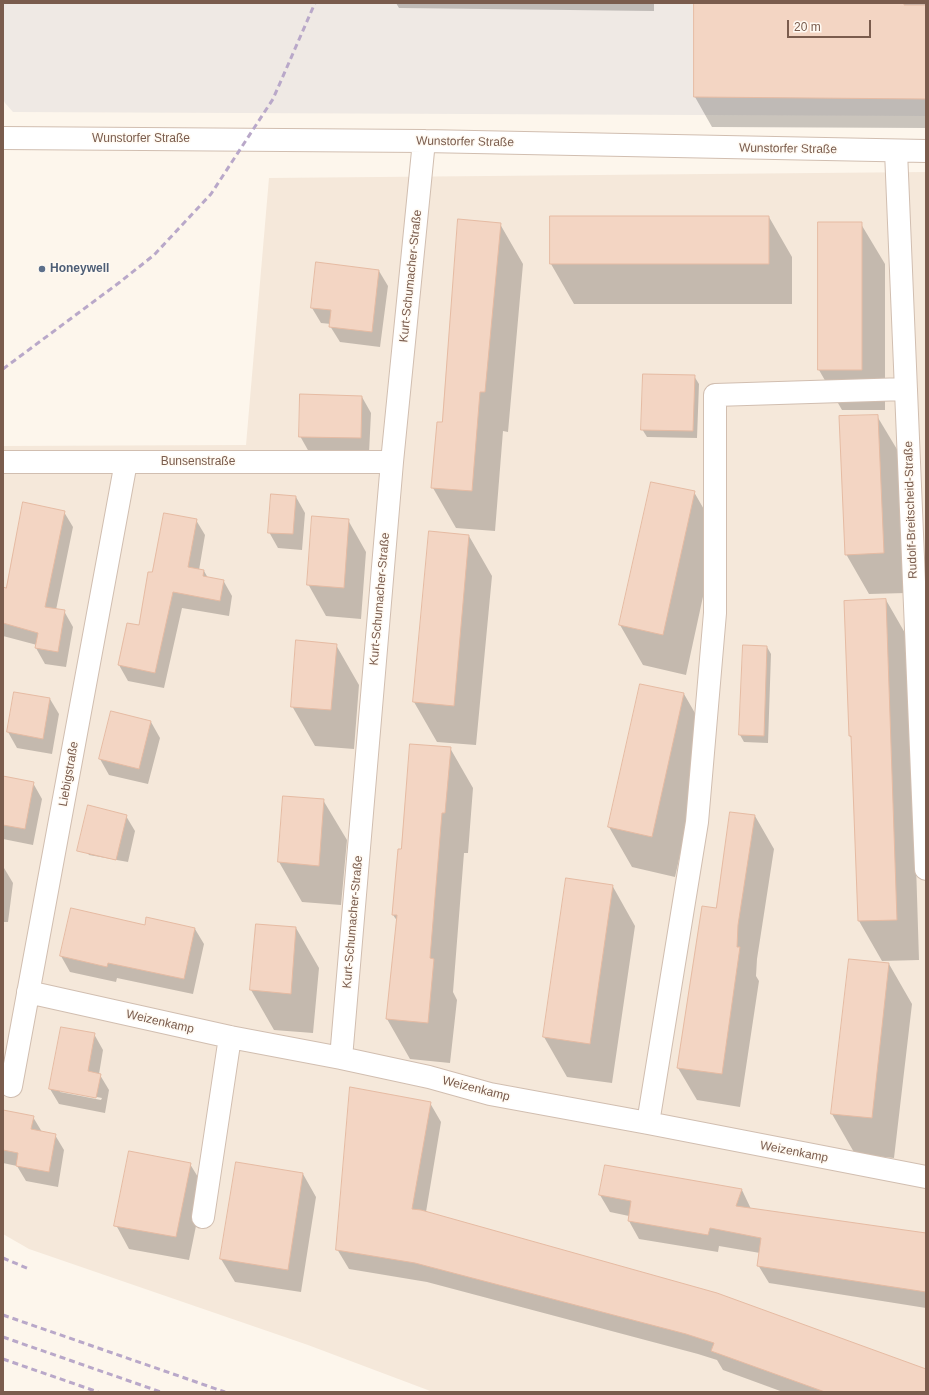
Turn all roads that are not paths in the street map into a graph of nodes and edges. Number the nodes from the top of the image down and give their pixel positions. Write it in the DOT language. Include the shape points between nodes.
graph roads {
  1 [pos="3,138"];
  2 [pos="424,140"];
  3 [pos="896,151"];
  4 [pos="926,151"];
  5 [pos="906,389"];
  6 [pos="3,462"];
  7 [pos="126,462"];
  8 [pos="392,462"];
  9 [pos="926,869"];
  10 [pos="28,992"];
  11 [pos="230,1037"];
  12 [pos="341,1058"];
  13 [pos="11,1086"];
  14 [pos="648,1123"];
  15 [pos="926,1177"];
  16 [pos="203,1217"];
  1 -- 2 [label="street, Wunstorfer Straße"];
  2 -- 3 [label="street, Wunstorfer Straße"];
  2 -- 8 [label="street, Kurt-Schumacher-Straße"];
  3 -- 4 [label="street, Wunstorfer Straße"];
  3 -- 5 [label="street, Rudolf-Breitscheid-Straße"];
  5 -- 9 [label="street, Rudolf-Breitscheid-Straße"];
  5 -- 14 [label="street" via="715,395 715,613 697,822"];
  6 -- 7 [label="street, Bunsenstraße"];
  7 -- 8 [label="street, Bunsenstraße"];
  7 -- 10 [label="street, Liebigstraße"];
  8 -- 12 [label="street, Kurt-Schumacher-Straße"];
  10 -- 11 [label="street, Weizenkamp"];
  10 -- 13 [label="street, Liebigstraße"];
  11 -- 12 [label="street, Weizenkamp"];
  11 -- 16 [label="street"];
  12 -- 14 [label="street, Weizenkamp" via="430,1077 490,1094"];
  14 -- 15 [label="street, Weizenkamp"];
}
